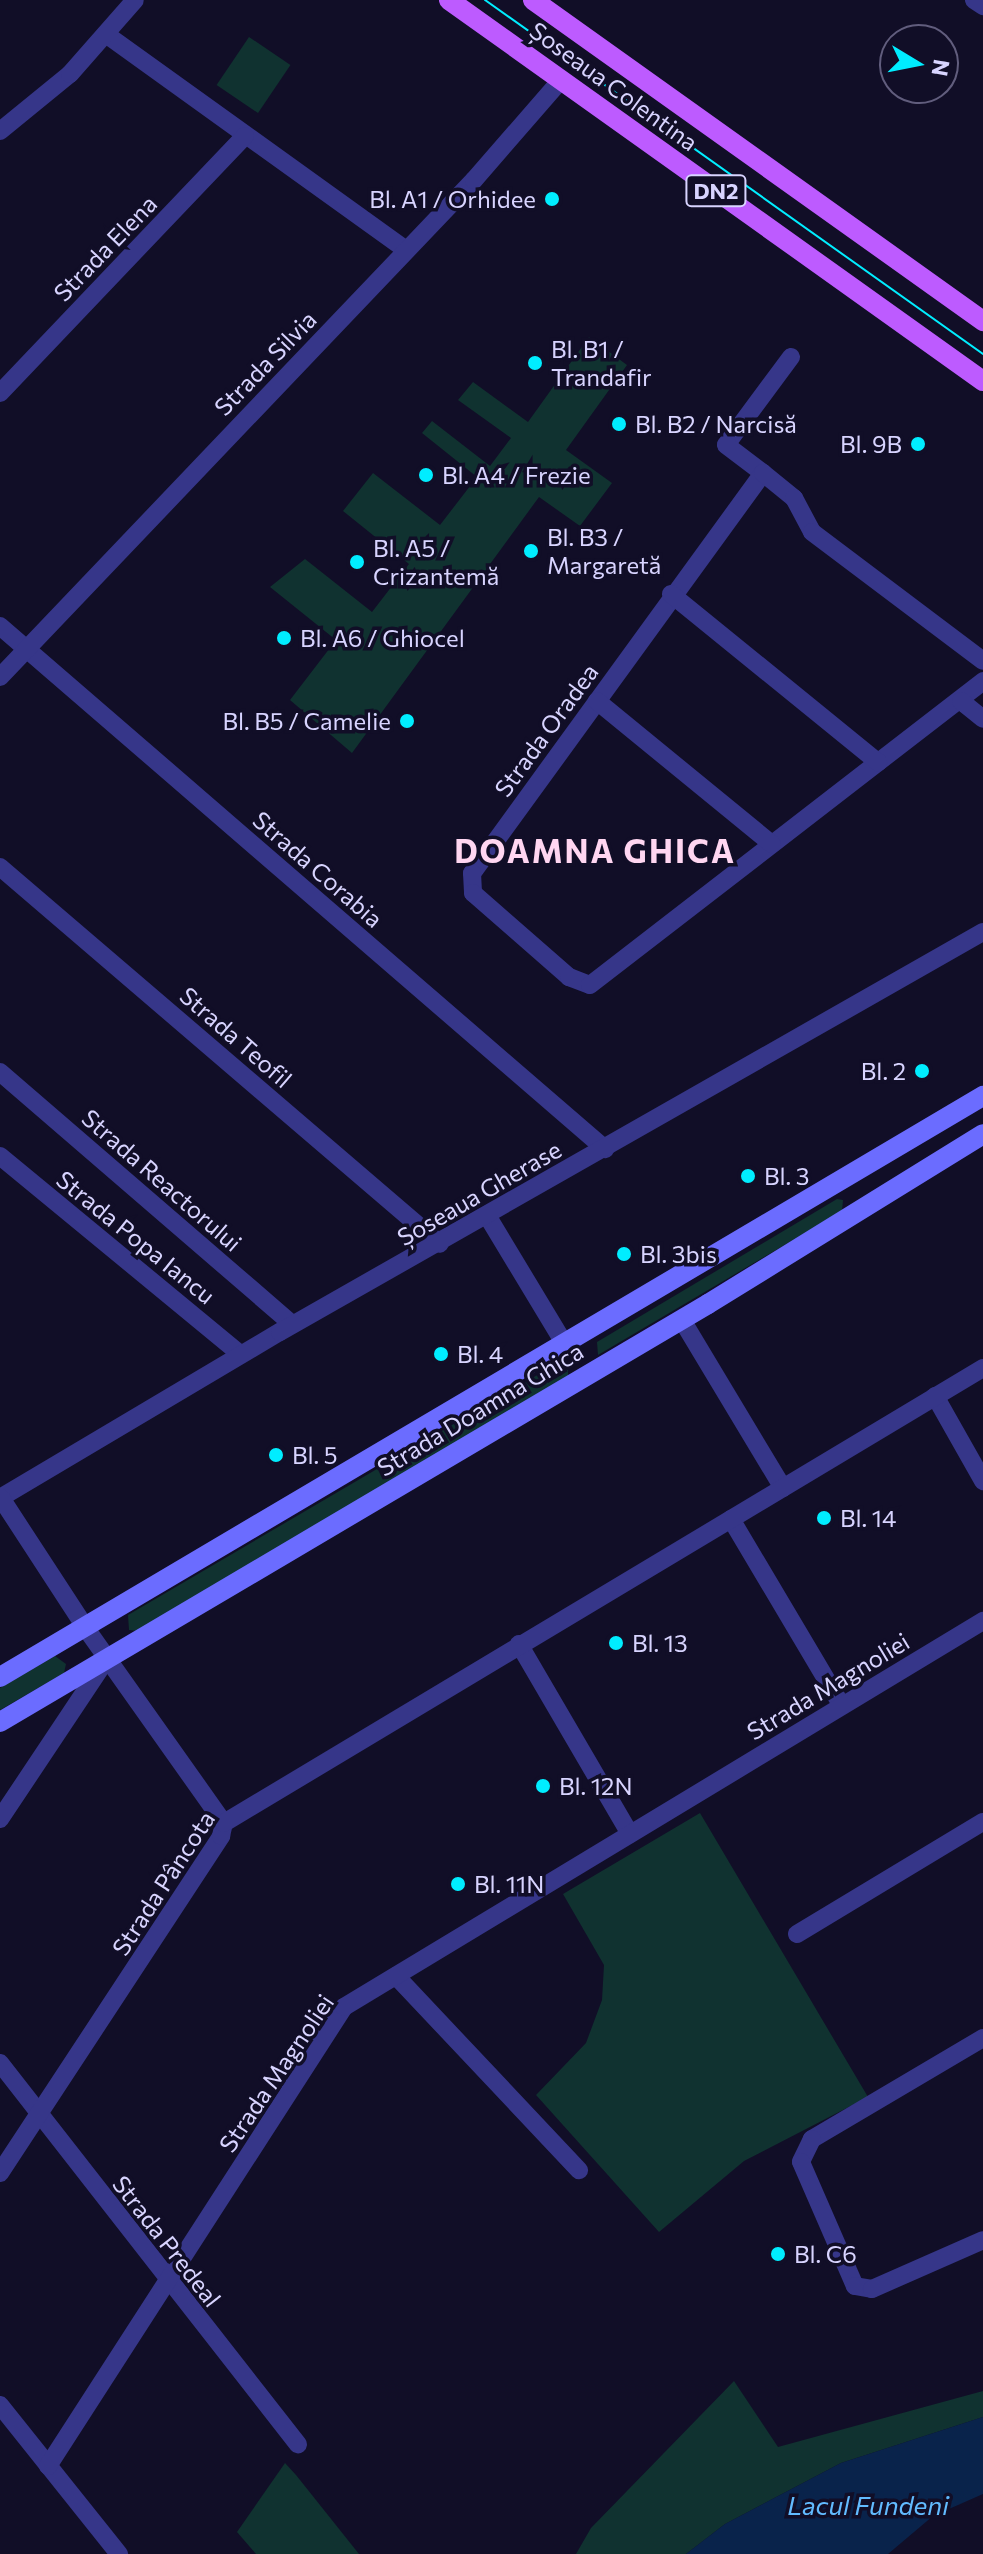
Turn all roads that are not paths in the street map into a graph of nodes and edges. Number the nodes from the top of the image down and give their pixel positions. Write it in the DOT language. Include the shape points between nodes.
graph roads {
  1 [pos="449,0"];
  2 [pos="533,0"];
  3 [pos="974,0"];
  4 [pos="131,2"];
  5 [pos="983,6"];
  6 [pos="107,35"];
  7 [pos="561,80"];
  8 [pos="0,131"];
  9 [pos="245,136"];
  10 [pos="406,250"];
  11 [pos="983,321"];
  12 [pos="791,357"];
  13 [pos="983,381"];
  14 [pos="0,393"];
  15 [pos="763,473"];
  16 [pos="671,594"];
  17 [pos="0,626"];
  18 [pos="27,649"];
  19 [pos="983,661"];
  20 [pos="0,677"];
  21 [pos="983,681"];
  22 [pos="597,701"];
  23 [pos="961,701"];
  24 [pos="983,719"];
  25 [pos="878,762"];
  26 [pos="772,844"];
  27 [pos="0,867"];
  28 [pos="983,932"];
  29 [pos="0,1072"];
  30 [pos="983,1096"];
  31 [pos="983,1134"];
  32 [pos="605,1149"];
  33 [pos="0,1156"];
  34 [pos="488,1217"];
  35 [pos="440,1244"];
  36 [pos="682,1320"];
  37 [pos="292,1324"];
  38 [pos="564,1343"];
  39 [pos="240,1354"];
  40 [pos="983,1368"];
  41 [pos="935,1396"];
  42 [pos="983,1481"];
  43 [pos="783,1488"];
  44 [pos="1,1498"];
  45 [pos="731,1519"];
  46 [pos="983,1621"];
  47 [pos="85,1627"];
  48 [pos="519,1644"];
  49 [pos="108,1658"];
  50 [pos="0,1677"];
  51 [pos="842,1706"];
  52 [pos="0,1722"];
  53 [pos="0,1819"];
  54 [pos="983,1822"];
  55 [pos="224,1823"];
  56 [pos="630,1834"];
  57 [pos="797,1934"];
  58 [pos="396,1976"];
  59 [pos="983,2038"];
  60 [pos="0,2063"];
  61 [pos="40,2115"];
  62 [pos="579,2170"];
  63 [pos="0,2173"];
  64 [pos="983,2240"];
  65 [pos="167,2282"];
  66 [pos="0,2405"];
  67 [pos="298,2445"];
  68 [pos="48,2466"];
  69 [pos="119,2554"];
  1 -- 7 [label="main road, Șoseaua Colentina / DN2"];
  2 -- 11 [label="main road, Șoseaua Colentina / DN2"];
  3 -- 5 [label="street"];
  4 -- 6 [label="street"];
  6 -- 8 [label="street" via="70,74"];
  6 -- 9 [label="street"];
  7 -- 10 [label="street, Strada Silvia"];
  7 -- 13 [label="main road, Șoseaua Colentina / DN2"];
  9 -- 10 [label="street"];
  9 -- 14 [label="street, Strada Elena"];
  10 -- 18 [label="street, Strada Silvia"];
  12 -- 15 [label="street" via="726,445"];
  15 -- 16 [label="street, Strada Oradea"];
  15 -- 19 [label="street" via="794,498 812,532"];
  16 -- 22 [label="street, Strada Oradea"];
  16 -- 25 [label="street"];
  17 -- 18 [label="street, Strada Corabia"];
  18 -- 20 [label="street, Strada Silvia"];
  18 -- 32 [label="street, Strada Corabia"];
  21 -- 23 [label="street, Strada Oradea"];
  22 -- 26 [label="street"];
  22 -- 26 [label="street, Strada Oradea" via="469,883 473,893 569,977 590,985 599,981"];
  23 -- 24 [label="street"];
  23 -- 25 [label="street, Strada Oradea"];
  25 -- 26 [label="street, Strada Oradea"];
  27 -- 35 [label="street, Strada Teofil"];
  28 -- 32 [label="street, Șoseaua Gherase"];
  29 -- 37 [label="street, Strada Reactorului"];
  30 -- 38 [label="main road, Strada Doamna Ghica"];
  31 -- 36 [label="main road, Strada Doamna Ghica"];
  32 -- 34 [label="street, Șoseaua Gherase"];
  33 -- 39 [label="street, Strada Popa Iancu"];
  34 -- 35 [label="street, Șoseaua Gherase"];
  34 -- 38 [label="street"];
  35 -- 37 [label="street, Șoseaua Gherase"];
  36 -- 43 [label="street"];
  36 -- 49 [label="main road, Strada Doamna Ghica"];
  37 -- 39 [label="street, Șoseaua Gherase"];
  38 -- 47 [label="main road, Strada Doamna Ghica"];
  39 -- 44 [label="street, Șoseaua Gherase"];
  40 -- 41 [label="street, Strada Pâncota"];
  41 -- 42 [label="street"];
  41 -- 43 [label="street, Strada Pâncota"];
  43 -- 45 [label="street, Strada Pâncota"];
  44 -- 47 [label="street, Șoseaua Gherase"];
  45 -- 48 [label="street, Strada Pâncota"];
  45 -- 51 [label="street"];
  46 -- 51 [label="street, Strada Magnoliei"];
  47 -- 49 [label="street, Șoseaua Gherase"];
  47 -- 50 [label="main road, Strada Doamna Ghica"];
  48 -- 55 [label="street, Strada Pâncota"];
  48 -- 56 [label="street"];
  49 -- 52 [label="main road, Strada Doamna Ghica"];
  49 -- 53 [label="street"];
  49 -- 55 [label="street, Șoseaua Gherase"];
  51 -- 56 [label="street, Strada Magnoliei"];
  54 -- 57 [label="street"];
  55 -- 61 [label="street, Strada Pâncota" via="221,1836"];
  56 -- 58 [label="street, Strada Magnoliei"];
  58 -- 62 [label="street"];
  58 -- 65 [label="street, Strada Magnoliei" via="344,2007"];
  59 -- 64 [label="street" via="812,2139 801,2154 850,2282 872,2289"];
  60 -- 61 [label="street, Strada Predeal"];
  61 -- 63 [label="street, Strada Pâncota"];
  61 -- 65 [label="street, Strada Predeal"];
  65 -- 67 [label="street, Strada Predeal"];
  65 -- 68 [label="street, Strada Magnoliei"];
  66 -- 68 [label="street"];
  68 -- 69 [label="street"];
}
